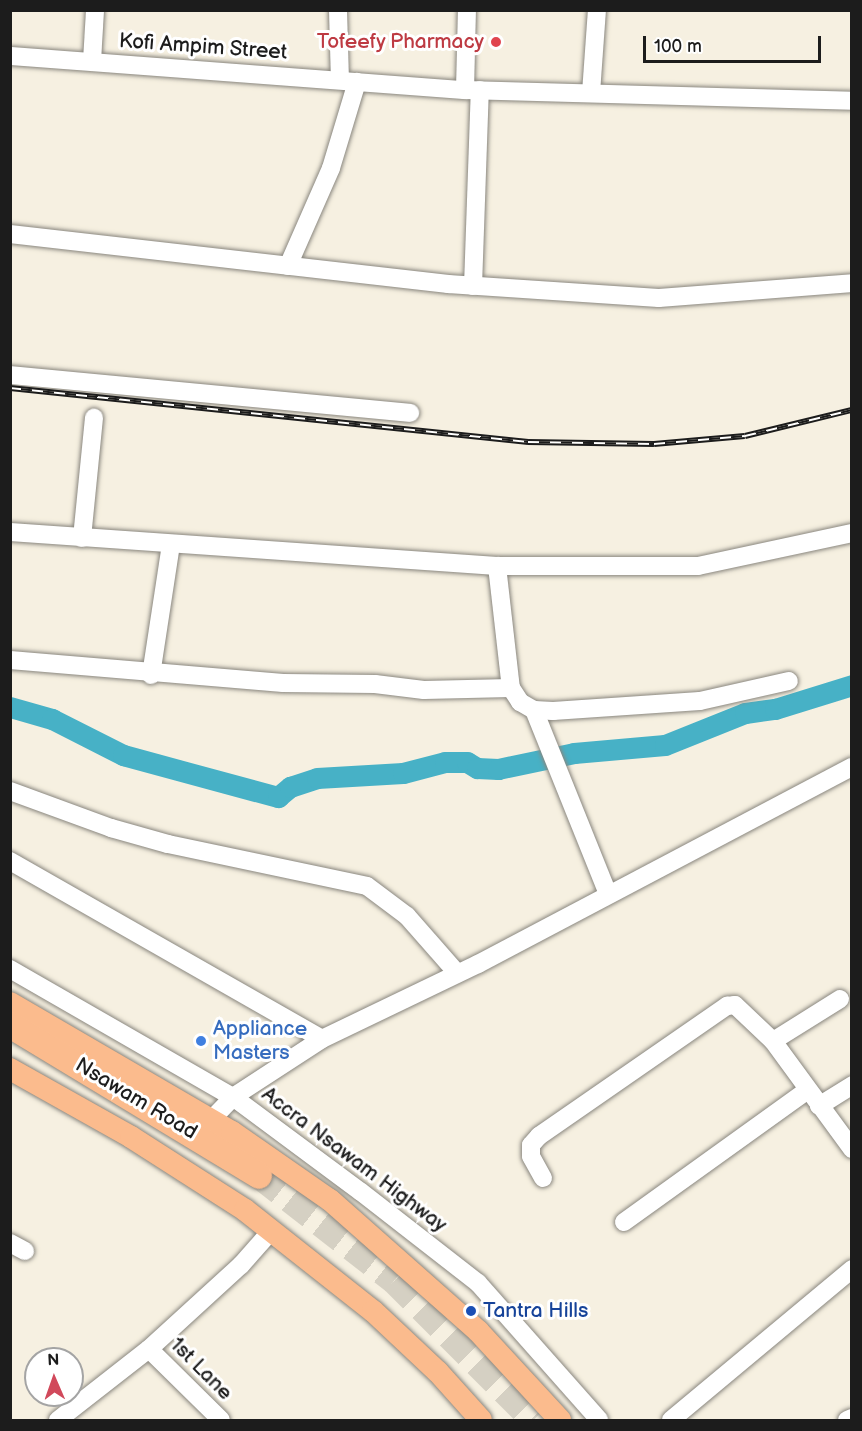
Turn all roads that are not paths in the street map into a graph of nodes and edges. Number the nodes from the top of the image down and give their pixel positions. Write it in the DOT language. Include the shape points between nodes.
graph roads {
  1 [pos="95,10"];
  2 [pos="338,10"];
  3 [pos="467,10"];
  4 [pos="597,10"];
  5 [pos="10,56"];
  6 [pos="92,61"];
  7 [pos="349,81"];
  8 [pos="472,90"];
  9 [pos="591,93"];
  10 [pos="852,101"];
  11 [pos="10,234"];
  12 [pos="288,266"];
  13 [pos="852,283"];
  14 [pos="473,286"];
  15 [pos="10,375"];
  16 [pos="410,413"];
  17 [pos="94,418"];
  18 [pos="10,532"];
  19 [pos="852,533"];
  20 [pos="82,538"];
  21 [pos="171,545"];
  22 [pos="497,566"];
  23 [pos="10,660"];
  24 [pos="151,675"];
  25 [pos="789,681"];
  26 [pos="510,688"];
  27 [pos="534,710"];
  28 [pos="852,767"];
  29 [pos="10,791"];
  30 [pos="10,861"];
  31 [pos="607,892"];
  32 [pos="10,969"];
  33 [pos="457,973"];
  34 [pos="840,999"];
  35 [pos="10,1003"];
  36 [pos="10,1025"];
  37 [pos="322,1039"];
  38 [pos="773,1041"];
  39 [pos="10,1044"];
  40 [pos="10,1069"];
  41 [pos="852,1085"];
  42 [pos="808,1090"];
  43 [pos="233,1096"];
  44 [pos="819,1106"];
  45 [pos="211,1120"];
  46 [pos="852,1149"];
  47 [pos="543,1178"];
  48 [pos="624,1222"];
  49 [pos="272,1230"];
  50 [pos="852,1269"];
  51 [pos="150,1349"];
  52 [pos="852,1418"];
  53 [pos="58,1420"];
  54 [pos="221,1420"];
  55 [pos="481,1420"];
  56 [pos="560,1420"];
  57 [pos="599,1420"];
  58 [pos="671,1420"];
  59 [pos="848,1420"];
  1 -- 6 [label="street"];
  2 -- 7 [label="street"];
  3 -- 8 [label="street"];
  4 -- 9 [label="street"];
  5 -- 6 [label="street, Kofi Ampim Street"];
  6 -- 7 [label="street, Kofi Ampim Street"];
  7 -- 8 [label="street, Kofi Ampim Street"];
  7 -- 12 [label="street" via="331,168"];
  8 -- 9 [label="street, Kofi Ampim Street"];
  8 -- 14 [label="street"];
  9 -- 10 [label="street, Kofi Ampim Street"];
  11 -- 12 [label="street"];
  12 -- 14 [label="street"];
  13 -- 14 [label="street" via="659,298"];
  15 -- 16 [label="street"];
  17 -- 20 [label="street"];
  18 -- 20 [label="street"];
  19 -- 22 [label="street" via="698,566"];
  20 -- 21 [label="street"];
  21 -- 22 [label="street"];
  21 -- 24 [label="street"];
  22 -- 26 [label="street"];
  23 -- 24 [label="street"];
  24 -- 26 [label="street" via="375,684 424,690"];
  25 -- 27 [label="street" via="700,701"];
  26 -- 27 [label="street" via="520,702"];
  27 -- 31 [label="street"];
  28 -- 31 [label="street" via="701,848"];
  29 -- 33 [label="street" via="168,844 367,886 407,915"];
  30 -- 37 [label="street"];
  31 -- 33 [label="street"];
  32 -- 43 [label="street, Accra Nsawam Highway"];
  33 -- 37 [label="street"];
  34 -- 38 [label="street"];
  35 -- 45 [label="main road"];
  36 -- 39 [label="highway, Nsawam Road" via="255,1182"];
  37 -- 43 [label="street"];
  38 -- 42 [label="street"];
  38 -- 47 [label="street" via="741,1009 727,1006 539,1136 531,1145 531,1156"];
  40 -- 49 [label="main road" via="131,1137"];
  41 -- 44 [label="street"];
  42 -- 44 [label="street"];
  42 -- 48 [label="street"];
  43 -- 45 [label="street"];
  43 -- 57 [label="street, Accra Nsawam Highway" via="478,1283"];
  44 -- 46 [label="street"];
  45 -- 56 [label="main road" via="330,1200 478,1331"];
  49 -- 51 [label="street"];
  49 -- 55 [label="main road" via="373,1311"];
  50 -- 58 [label="street"];
  51 -- 53 [label="street"];
  51 -- 54 [label="street, 1st Lane"];
  52 -- 59 [label="street"];
}
